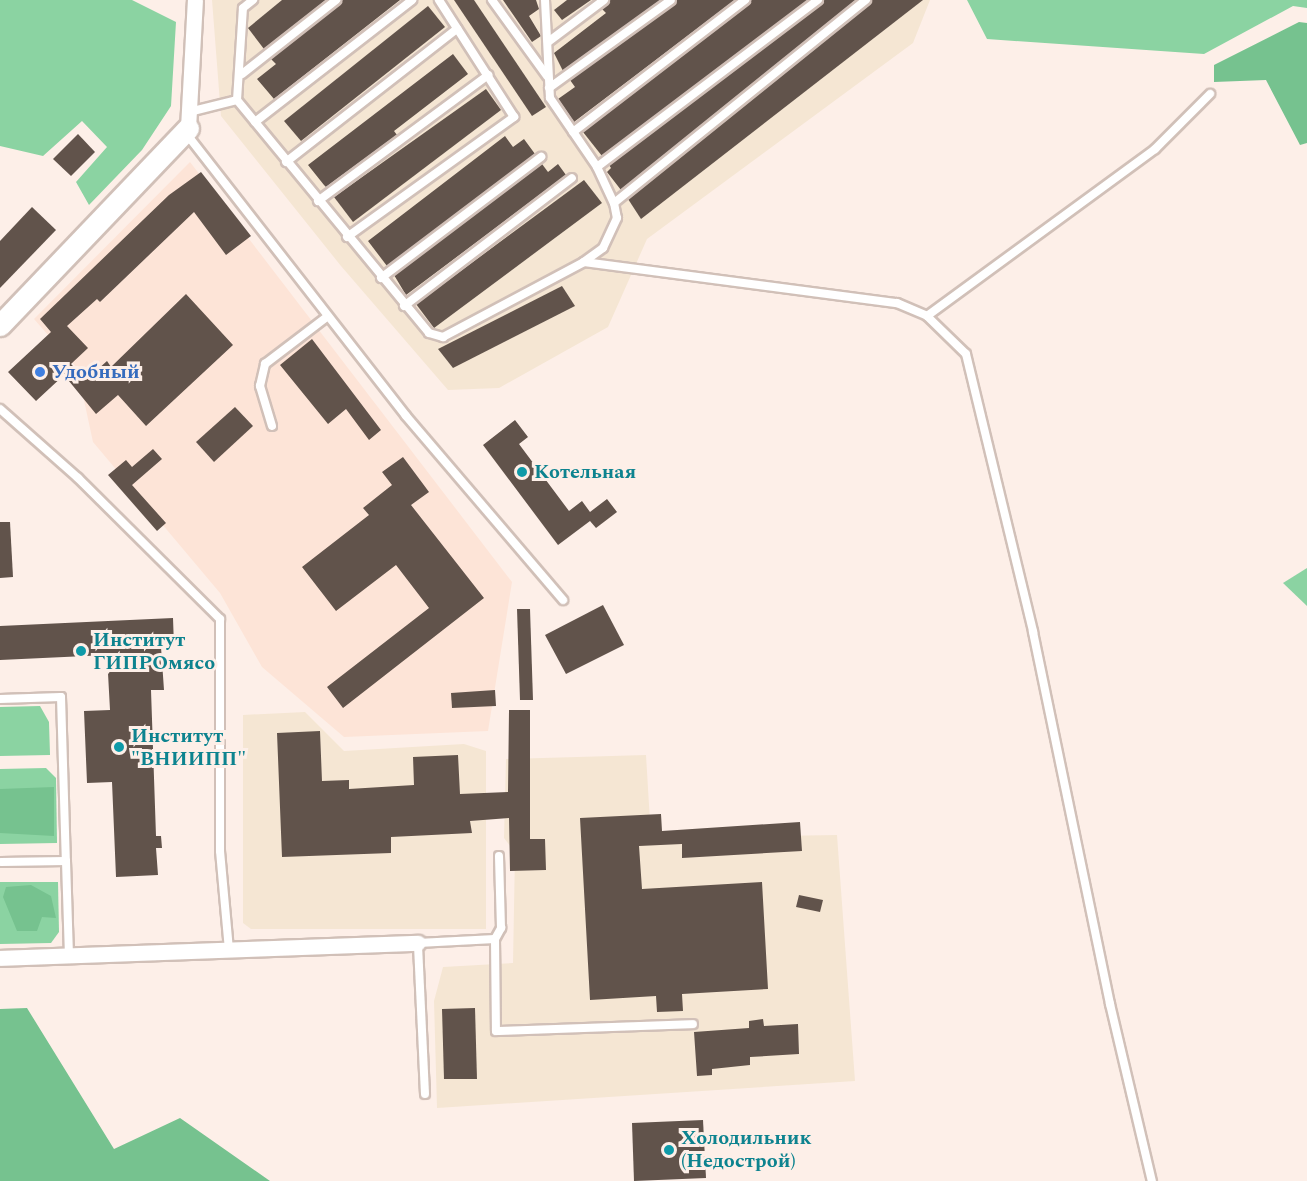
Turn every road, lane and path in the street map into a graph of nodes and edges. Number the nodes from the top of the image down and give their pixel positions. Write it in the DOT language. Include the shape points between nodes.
graph roads {
  1 [pos="195,0"];
  2 [pos="253,0"];
  3 [pos="336,0"];
  4 [pos="412,0"];
  5 [pos="439,0"];
  6 [pos="492,0"];
  7 [pos="546,0"];
  8 [pos="604,0"];
  9 [pos="671,0"];
  10 [pos="745,0"];
  11 [pos="818,0"];
  12 [pos="866,0"];
  13 [pos="243,4"];
  14 [pos="458,29"];
  15 [pos="548,42"];
  16 [pos="242,74"];
  17 [pos="488,75"];
  18 [pos="547,76"];
  19 [pos="549,88"];
  20 [pos="1210,94"];
  21 [pos="237,100"];
  22 [pos="255,122"];
  23 [pos="187,124"];
  24 [pos="573,132"];
  25 [pos="541,157"];
  26 [pos="286,162"];
  27 [pos="597,167"];
  28 [pos="572,178"];
  29 [pos="318,201"];
  30 [pos="614,202"];
  31 [pos="347,237"];
  32 [pos="584,262"];
  33 [pos="381,278"];
  34 [pos="404,306"];
  35 [pos="328,316"];
  36 [pos="927,316"];
  37 [pos="0,325"];
  38 [pos="0,409"];
  39 [pos="272,426"];
  40 [pos="563,600"];
  41 [pos="0,699"];
  42 [pos="499,856"];
  43 [pos="66,861"];
  44 [pos="1,862"];
  45 [pos="495,939"];
  46 [pos="418,943"];
  47 [pos="229,950"];
  48 [pos="69,957"];
  49 [pos="0,958"];
  50 [pos="693,1024"];
  51 [pos="425,1094"];
  52 [pos="1152,1181"];
  1 -- 23 [label="street"];
  2 -- 13 [label="lane"];
  3 -- 16 [label="lane"];
  4 -- 22 [label="lane"];
  5 -- 14 [label="lane"];
  6 -- 18 [label="lane"];
  7 -- 15 [label="lane"];
  8 -- 15 [label="lane"];
  9 -- 19 [label="lane"];
  10 -- 24 [label="lane"];
  11 -- 27 [label="lane"];
  12 -- 30 [label="lane"];
  13 -- 16 [label="lane"];
  14 -- 17 [label="lane"];
  14 -- 26 [label="lane"];
  15 -- 18 [label="lane"];
  16 -- 21 [label="lane"];
  17 -- 29 [label="lane"];
  17 -- 31 [label="lane" via="514,117"];
  18 -- 19 [label="lane"];
  19 -- 24 [label="lane" via="549,98"];
  20 -- 36 [label="lane" via="1155,149"];
  21 -- 22 [label="lane"];
  21 -- 23 [label="lane"];
  22 -- 26 [label="lane"];
  23 -- 35 [label="lane"];
  23 -- 37 [label="street"];
  24 -- 27 [label="lane"];
  25 -- 33 [label="lane"];
  26 -- 29 [label="lane"];
  27 -- 30 [label="lane"];
  28 -- 34 [label="lane"];
  29 -- 31 [label="lane"];
  30 -- 32 [label="lane" via="615,230 603,248"];
  31 -- 33 [label="lane"];
  32 -- 34 [label="lane" via="443,337 429,333"];
  32 -- 36 [label="lane" via="897,303"];
  33 -- 34 [label="lane"];
  35 -- 39 [label="lane" via="265,364 260,386"];
  35 -- 40 [label="lane" via="406,416"];
  36 -- 52 [label="lane" via="966,354 1033,632 1110,1004"];
  38 -- 47 [label="lane" via="78,478 220,619 220,851"];
  41 -- 43 [label="lane" via="61,697"];
  42 -- 45 [label="lane" via="501,928"];
  43 -- 44 [label="lane"];
  43 -- 48 [label="lane"];
  45 -- 46 [label="lane"];
  45 -- 50 [label="lane" via="496,1031"];
  46 -- 47 [label="street"];
  46 -- 51 [label="lane"];
  47 -- 48 [label="street"];
  48 -- 49 [label="street"];
}
